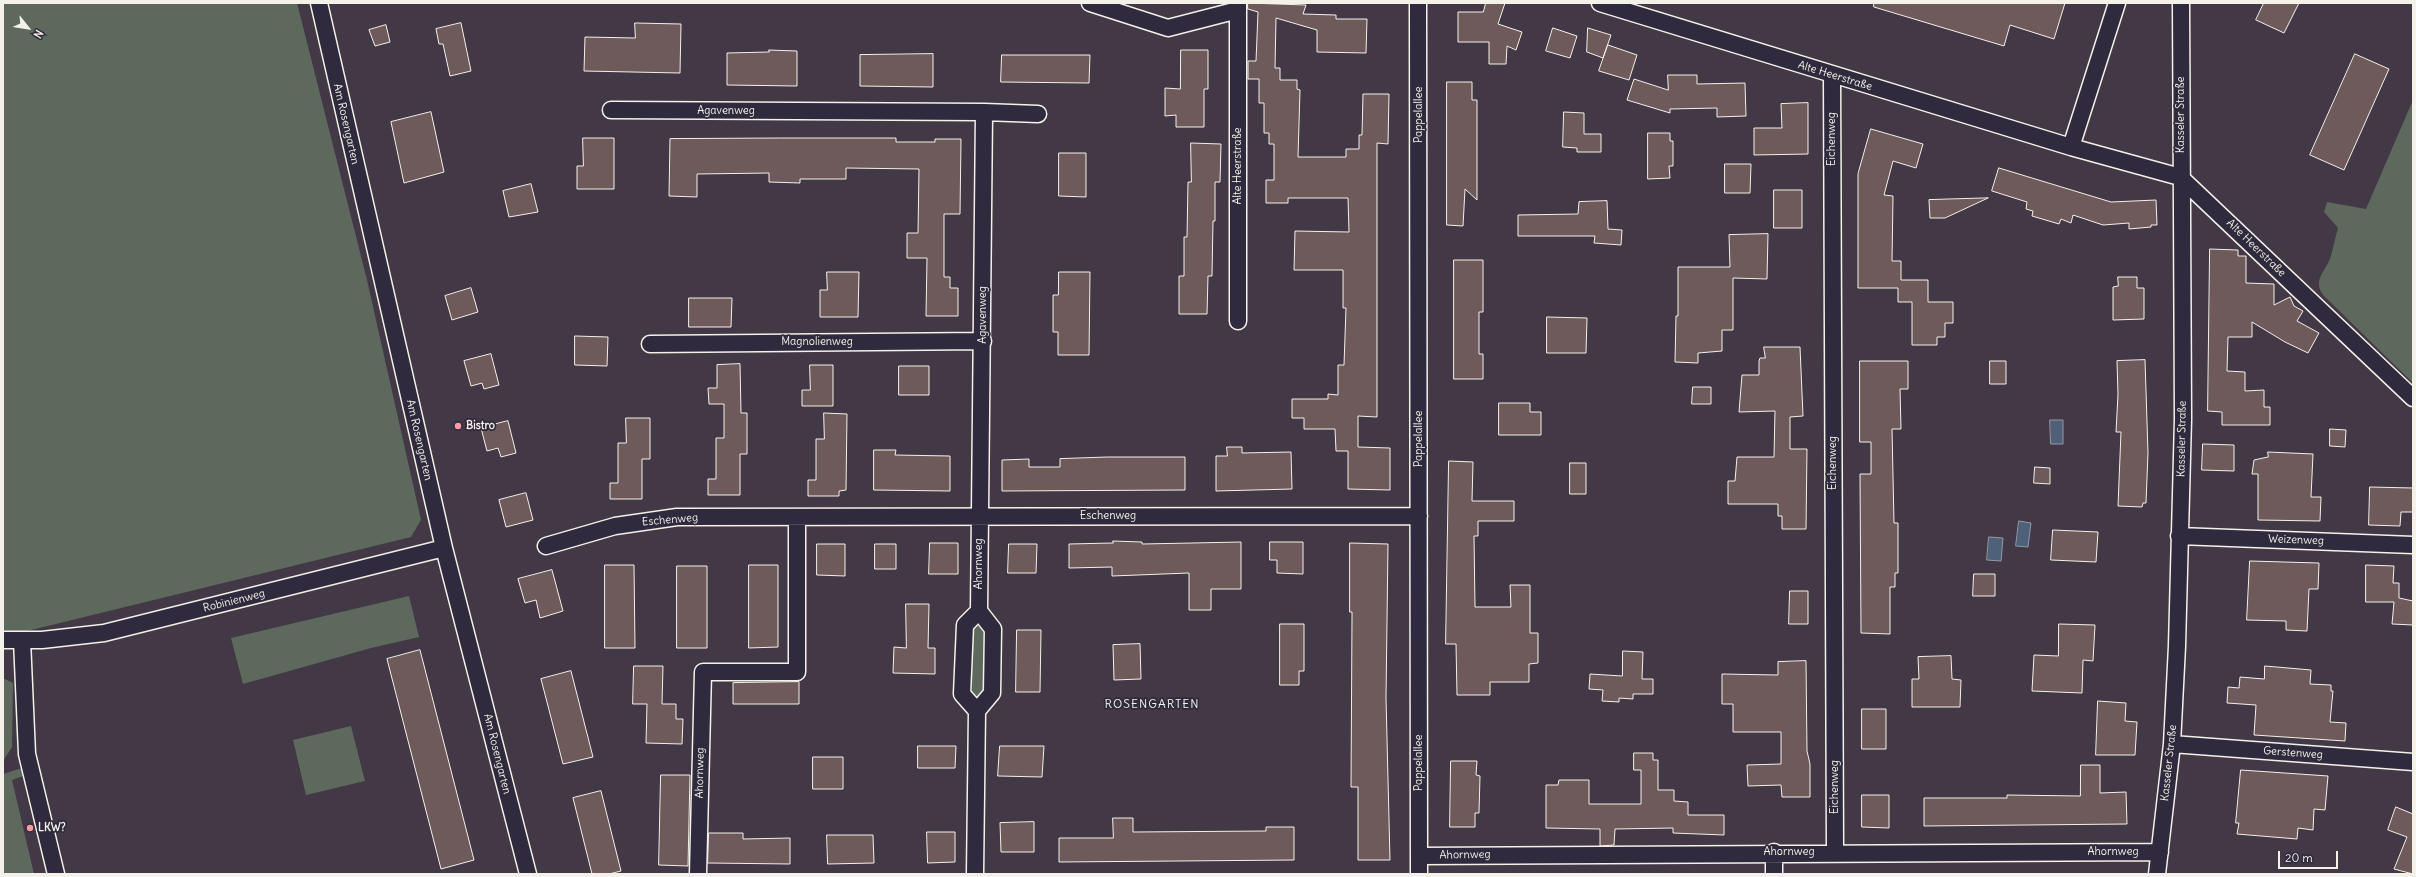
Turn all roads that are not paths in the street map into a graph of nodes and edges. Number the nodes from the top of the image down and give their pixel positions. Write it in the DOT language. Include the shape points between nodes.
graph roads {
  1 [pos="318,3"];
  2 [pos="1090,3"];
  3 [pos="1418,3"];
  4 [pos="1600,3"];
  5 [pos="2117,3"];
  6 [pos="2181,3"];
  7 [pos="1238,7"];
  8 [pos="1832,75"];
  9 [pos="611,110"];
  10 [pos="984,112"];
  11 [pos="1038,114"];
  12 [pos="2071,147"];
  13 [pos="2180,177"];
  14 [pos="1238,321"];
  15 [pos="983,341"];
  16 [pos="650,344"];
  17 [pos="2413,398"];
  18 [pos="1419,516"];
  19 [pos="797,517"];
  20 [pos="979,517"];
  21 [pos="2179,536"];
  22 [pos="2413,545"];
  23 [pos="546,546"];
  24 [pos="444,548"];
  25 [pos="979,611"];
  26 [pos="3,640"];
  27 [pos="22,640"];
  28 [pos="977,711"];
  29 [pos="2172,744"];
  30 [pos="2413,762"];
  31 [pos="1774,852"];
  32 [pos="1835,852"];
  33 [pos="2160,852"];
  34 [pos="1419,856"];
  35 [pos="56,874"];
  36 [pos="528,874"];
  37 [pos="698,874"];
  38 [pos="975,874"];
  39 [pos="1419,874"];
  40 [pos="1774,874"];
  41 [pos="2157,874"];
  1 -- 24 [label="street, Am Rosengarten"];
  2 -- 7 [label="street, Alte Heerstraße" via="1168,28"];
  3 -- 18 [label="street, Pappelallee"];
  4 -- 8 [label="street, Alte Heerstraße"];
  5 -- 12 [label="street"];
  6 -- 13 [label="street, Kasseler Straße"];
  7 -- 14 [label="street, Alte Heerstraße"];
  8 -- 12 [label="street, Alte Heerstraße"];
  8 -- 32 [label="street, Eichenweg"];
  9 -- 10 [label="street, Agavenweg"];
  10 -- 11 [label="street, Agavenweg"];
  10 -- 15 [label="street, Agavenweg"];
  12 -- 13 [label="street, Alte Heerstraße"];
  13 -- 17 [label="street, Alte Heerstraße"];
  13 -- 21 [label="street, Kasseler Straße" via="2183,420"];
  15 -- 16 [label="street, Magnolienweg"];
  15 -- 20 [label="street, Agavenweg"];
  18 -- 20 [label="street, Eschenweg"];
  18 -- 34 [label="street, Pappelallee"];
  19 -- 20 [label="street, Eschenweg"];
  19 -- 23 [label="street, Eschenweg" via="677,517 615,526"];
  19 -- 37 [label="street, Ahornweg" via="797,672 703,672"];
  20 -- 25 [label="street, Ahornweg"];
  21 -- 22 [label="street, Weizenweg"];
  21 -- 29 [label="street, Kasseler Straße"];
  24 -- 27 [label="street, Robinienweg" via="104,633"];
  24 -- 36 [label="street, Am Rosengarten"];
  25 -- 28 [label="street" via="993,629 992,693"];
  25 -- 28 [label="street" via="965,625 962,694"];
  26 -- 27 [label="street, Robinienweg"];
  27 -- 35 [label="street" via="27,754"];
  28 -- 38 [label="street"];
  29 -- 30 [label="street, Gerstenweg"];
  29 -- 33 [label="street, Kasseler Straße"];
  31 -- 32 [label="street, Ahornweg"];
  31 -- 34 [label="street, Ahornweg"];
  31 -- 40 [label="street"];
  32 -- 33 [label="street, Ahornweg"];
  33 -- 41 [label="street, Kasseler Straße"];
  34 -- 39 [label="street, Pappelallee"];
}
